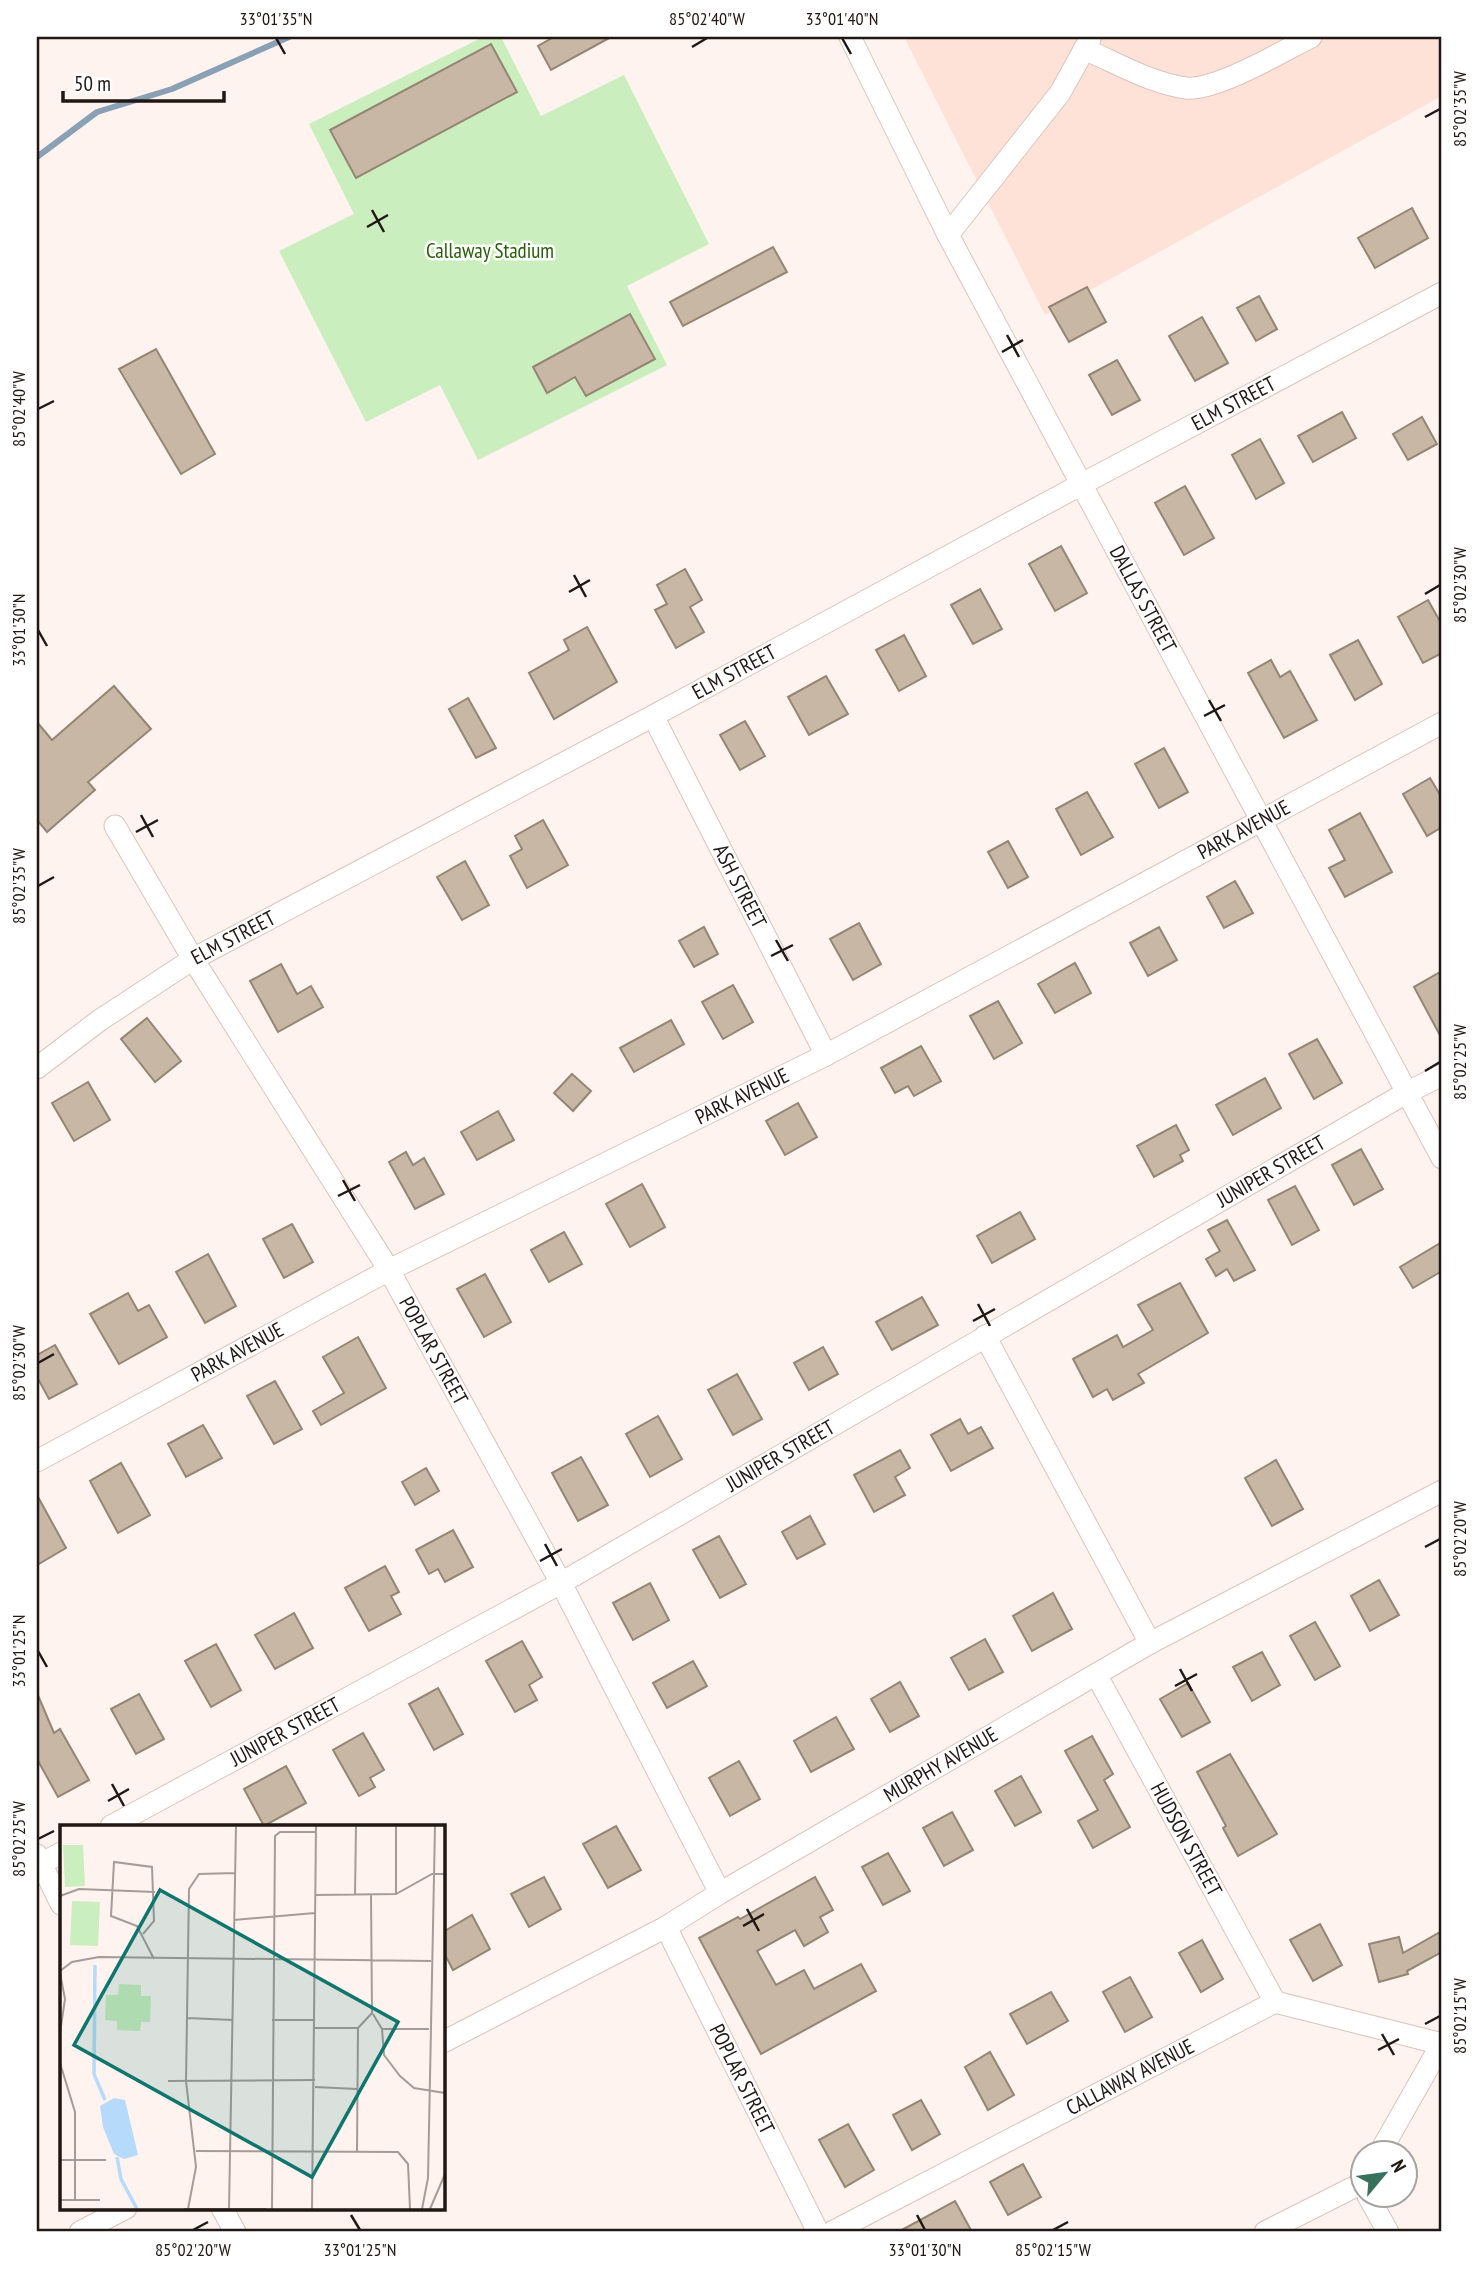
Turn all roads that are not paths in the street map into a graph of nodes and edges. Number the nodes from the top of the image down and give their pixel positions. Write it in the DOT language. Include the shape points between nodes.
graph roads {
  1 [pos="850,37"];
  2 [pos="1311,37"];
  3 [pos="1088,43"];
  4 [pos="947,235"];
  5 [pos="1442,293"];
  6 [pos="1080,485"];
  7 [pos="653,716"];
  8 [pos="1442,723"];
  9 [pos="1261,820"];
  10 [pos="115,826"];
  11 [pos="193,959"];
  12 [pos="826,1055"];
  13 [pos="37,1068"];
  14 [pos="1442,1075"];
  15 [pos="1406,1093"];
  16 [pos="1442,1158"];
  17 [pos="390,1270"];
  18 [pos="985,1336"];
  19 [pos="37,1461"];
  20 [pos="1442,1491"];
  21 [pos="561,1583"];
  22 [pos="1150,1643"];
  23 [pos="1097,1676"];
  24 [pos="113,1825"];
  25 [pos="60,1853"];
  26 [pos="38,1862"];
  27 [pos="720,1893"];
  28 [pos="60,1902"];
  29 [pos="666,1927"];
  30 [pos="1275,2002"];
  31 [pos="444,2041"];
  32 [pos="1441,2045"];
  33 [pos="1388,2140"];
  34 [pos="1350,2193"];
  35 [pos="122,2210"];
  36 [pos="223,2210"];
  37 [pos="1376,2210"];
  38 [pos="80,2232"];
  39 [pos="235,2232"];
  40 [pos="818,2232"];
  41 [pos="832,2232"];
  42 [pos="1265,2232"];
  43 [pos="1388,2232"];
  1 -- 4 [label="street, DALLAS STREET"];
  2 -- 3 [label="street" via="1230,78 1189,88 1156,81"];
  3 -- 4 [label="street" via="1060,93"];
  4 -- 6 [label="street, DALLAS STREET"];
  5 -- 6 [label="street, ELM STREET"];
  6 -- 7 [label="street, ELM STREET"];
  6 -- 9 [label="street, DALLAS STREET"];
  7 -- 11 [label="street, ELM STREET"];
  7 -- 12 [label="street, ASH STREET"];
  8 -- 9 [label="street, PARK AVENUE"];
  9 -- 12 [label="street, PARK AVENUE"];
  9 -- 15 [label="street, DALLAS STREET"];
  10 -- 11 [label="street, POPLAR STREET"];
  11 -- 13 [label="street, ELM STREET"];
  11 -- 17 [label="street, POPLAR STREET"];
  12 -- 17 [label="street, PARK AVENUE"];
  14 -- 15 [label="street, JUNIPER STREET"];
  15 -- 16 [label="street, DALLAS STREET"];
  15 -- 18 [label="street, JUNIPER STREET"];
  17 -- 19 [label="street, PARK AVENUE"];
  17 -- 21 [label="street, POPLAR STREET"];
  18 -- 21 [label="street, JUNIPER STREET"];
  18 -- 22 [label="street"];
  20 -- 22 [label="street, MURPHY AVENUE"];
  21 -- 24 [label="street, JUNIPER STREET"];
  21 -- 27 [label="street, POPLAR STREET"];
  22 -- 23 [label="street, MURPHY AVENUE"];
  23 -- 27 [label="street, MURPHY AVENUE"];
  23 -- 30 [label="street, HUDSON STREET"];
  25 -- 26 [label="street"];
  26 -- 28 [label="street"];
  27 -- 29 [label="street, MURPHY AVENUE"];
  29 -- 31 [label="street, MURPHY AVENUE"];
  29 -- 40 [label="street, POPLAR STREET"];
  30 -- 32 [label="street"];
  30 -- 41 [label="street, CALLAWAY AVENUE"];
  32 -- 33 [label="street"];
  34 -- 42 [label="street"];
  35 -- 38 [label="street"];
  36 -- 39 [label="street"];
  37 -- 43 [label="street"];
}
